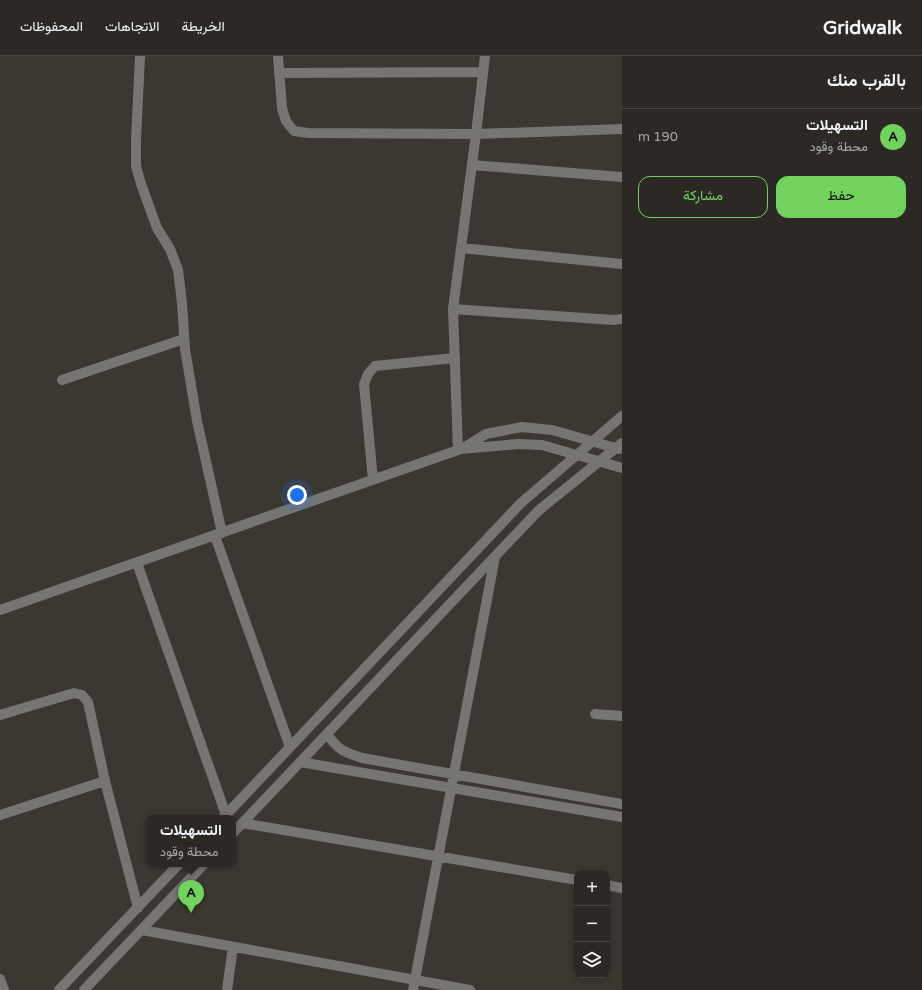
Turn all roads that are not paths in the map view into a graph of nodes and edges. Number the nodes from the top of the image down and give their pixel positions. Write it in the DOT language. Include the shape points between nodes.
graph roads {
  1 [pos="140,56"];
  2 [pos="278,56"];
  3 [pos="485,56"];
  4 [pos="483,72"];
  5 [pos="279,73"];
  6 [pos="622,129"];
  7 [pos="476,134"];
  8 [pos="472,165"];
  9 [pos="622,178"];
  10 [pos="461,248"];
  11 [pos="622,264"];
  12 [pos="453,309"];
  13 [pos="622,319"];
  14 [pos="184,339"];
  15 [pos="455,358"];
  16 [pos="62,380"];
  17 [pos="622,416"];
  18 [pos="593,441"];
  19 [pos="620,447"];
  20 [pos="460,450"];
  21 [pos="577,455"];
  22 [pos="599,461"];
  23 [pos="622,468"];
  24 [pos="373,480"];
  25 [pos="218,534"];
  26 [pos="494,557"];
  27 [pos="137,563"];
  28 [pos="0,610"];
  29 [pos="596,714"];
  30 [pos="0,715"];
  31 [pos="622,716"];
  32 [pos="326,734"];
  33 [pos="290,747"];
  34 [pos="300,762"];
  35 [pos="454,774"];
  36 [pos="105,780"];
  37 [pos="451,788"];
  38 [pos="622,804"];
  39 [pos="0,815"];
  40 [pos="223,815"];
  41 [pos="226,815"];
  42 [pos="622,817"];
  43 [pos="242,823"];
  44 [pos="236,830"];
  45 [pos="438,856"];
  46 [pos="176,867"];
  47 [pos="201,867"];
  48 [pos="574,879"];
  49 [pos="610,886"];
  50 [pos="622,888"];
  51 [pos="138,908"];
  52 [pos="142,930"];
  53 [pos="233,947"];
  54 [pos="0,979"];
  55 [pos="414,985"];
  56 [pos="4,990"];
  57 [pos="59,990"];
  58 [pos="84,990"];
  59 [pos="227,990"];
  60 [pos="470,990"];
  1 -- 14 [label="street" via="136,166 157,228 170,249 178,270"];
  2 -- 5 [label="street"];
  3 -- 4 [label="street"];
  4 -- 5 [label="street"];
  4 -- 7 [label="street"];
  5 -- 7 [label="street" via="282,108 286,121 294,131"];
  6 -- 7 [label="street"];
  7 -- 8 [label="street"];
  8 -- 9 [label="street"];
  8 -- 10 [label="street"];
  10 -- 11 [label="street"];
  10 -- 12 [label="street"];
  12 -- 13 [label="street"];
  12 -- 15 [label="street"];
  14 -- 16 [label="street"];
  14 -- 25 [label="street"];
  15 -- 20 [label="street"];
  15 -- 24 [label="street" via="375,366 368,374 364,384"];
  17 -- 18 [label="street"];
  18 -- 19 [label="street"];
  18 -- 20 [label="street" via="552,430 522,427 486,434"];
  18 -- 21 [label="street"];
  19 -- 22 [label="street"];
  20 -- 21 [label="street" via="518,444 542,445"];
  20 -- 24 [label="street"];
  21 -- 22 [label="street"];
  21 -- 33 [label="street" via="521,503"];
  22 -- 23 [label="street"];
  22 -- 26 [label="street" via="538,511"];
  24 -- 25 [label="street"];
  25 -- 27 [label="street"];
  25 -- 33 [label="street"];
  26 -- 32 [label="street"];
  26 -- 35 [label="street"];
  27 -- 28 [label="street"];
  27 -- 40 [label="street"];
  29 -- 31 [label="street"];
  30 -- 36 [label="street" via="74,693 82,695 88,702"];
  32 -- 34 [label="street"];
  32 -- 35 [label="street" via="345,752 362,758"];
  33 -- 41 [label="street"];
  34 -- 37 [label="street"];
  34 -- 43 [label="street"];
  35 -- 37 [label="street"];
  35 -- 38 [label="street"];
  36 -- 39 [label="street"];
  36 -- 51 [label="street"];
  37 -- 42 [label="street"];
  37 -- 45 [label="street"];
  43 -- 44 [label="street"];
  43 -- 45 [label="street"];
  45 -- 48 [label="street"];
  45 -- 55 [label="street"];
  46 -- 51 [label="street"];
  47 -- 52 [label="street"];
  49 -- 50 [label="street"];
  51 -- 57 [label="street"];
  52 -- 53 [label="street"];
  52 -- 58 [label="street"];
  53 -- 55 [label="street"];
  53 -- 59 [label="street"];
  54 -- 56 [label="street"];
  55 -- 60 [label="street"];
}
